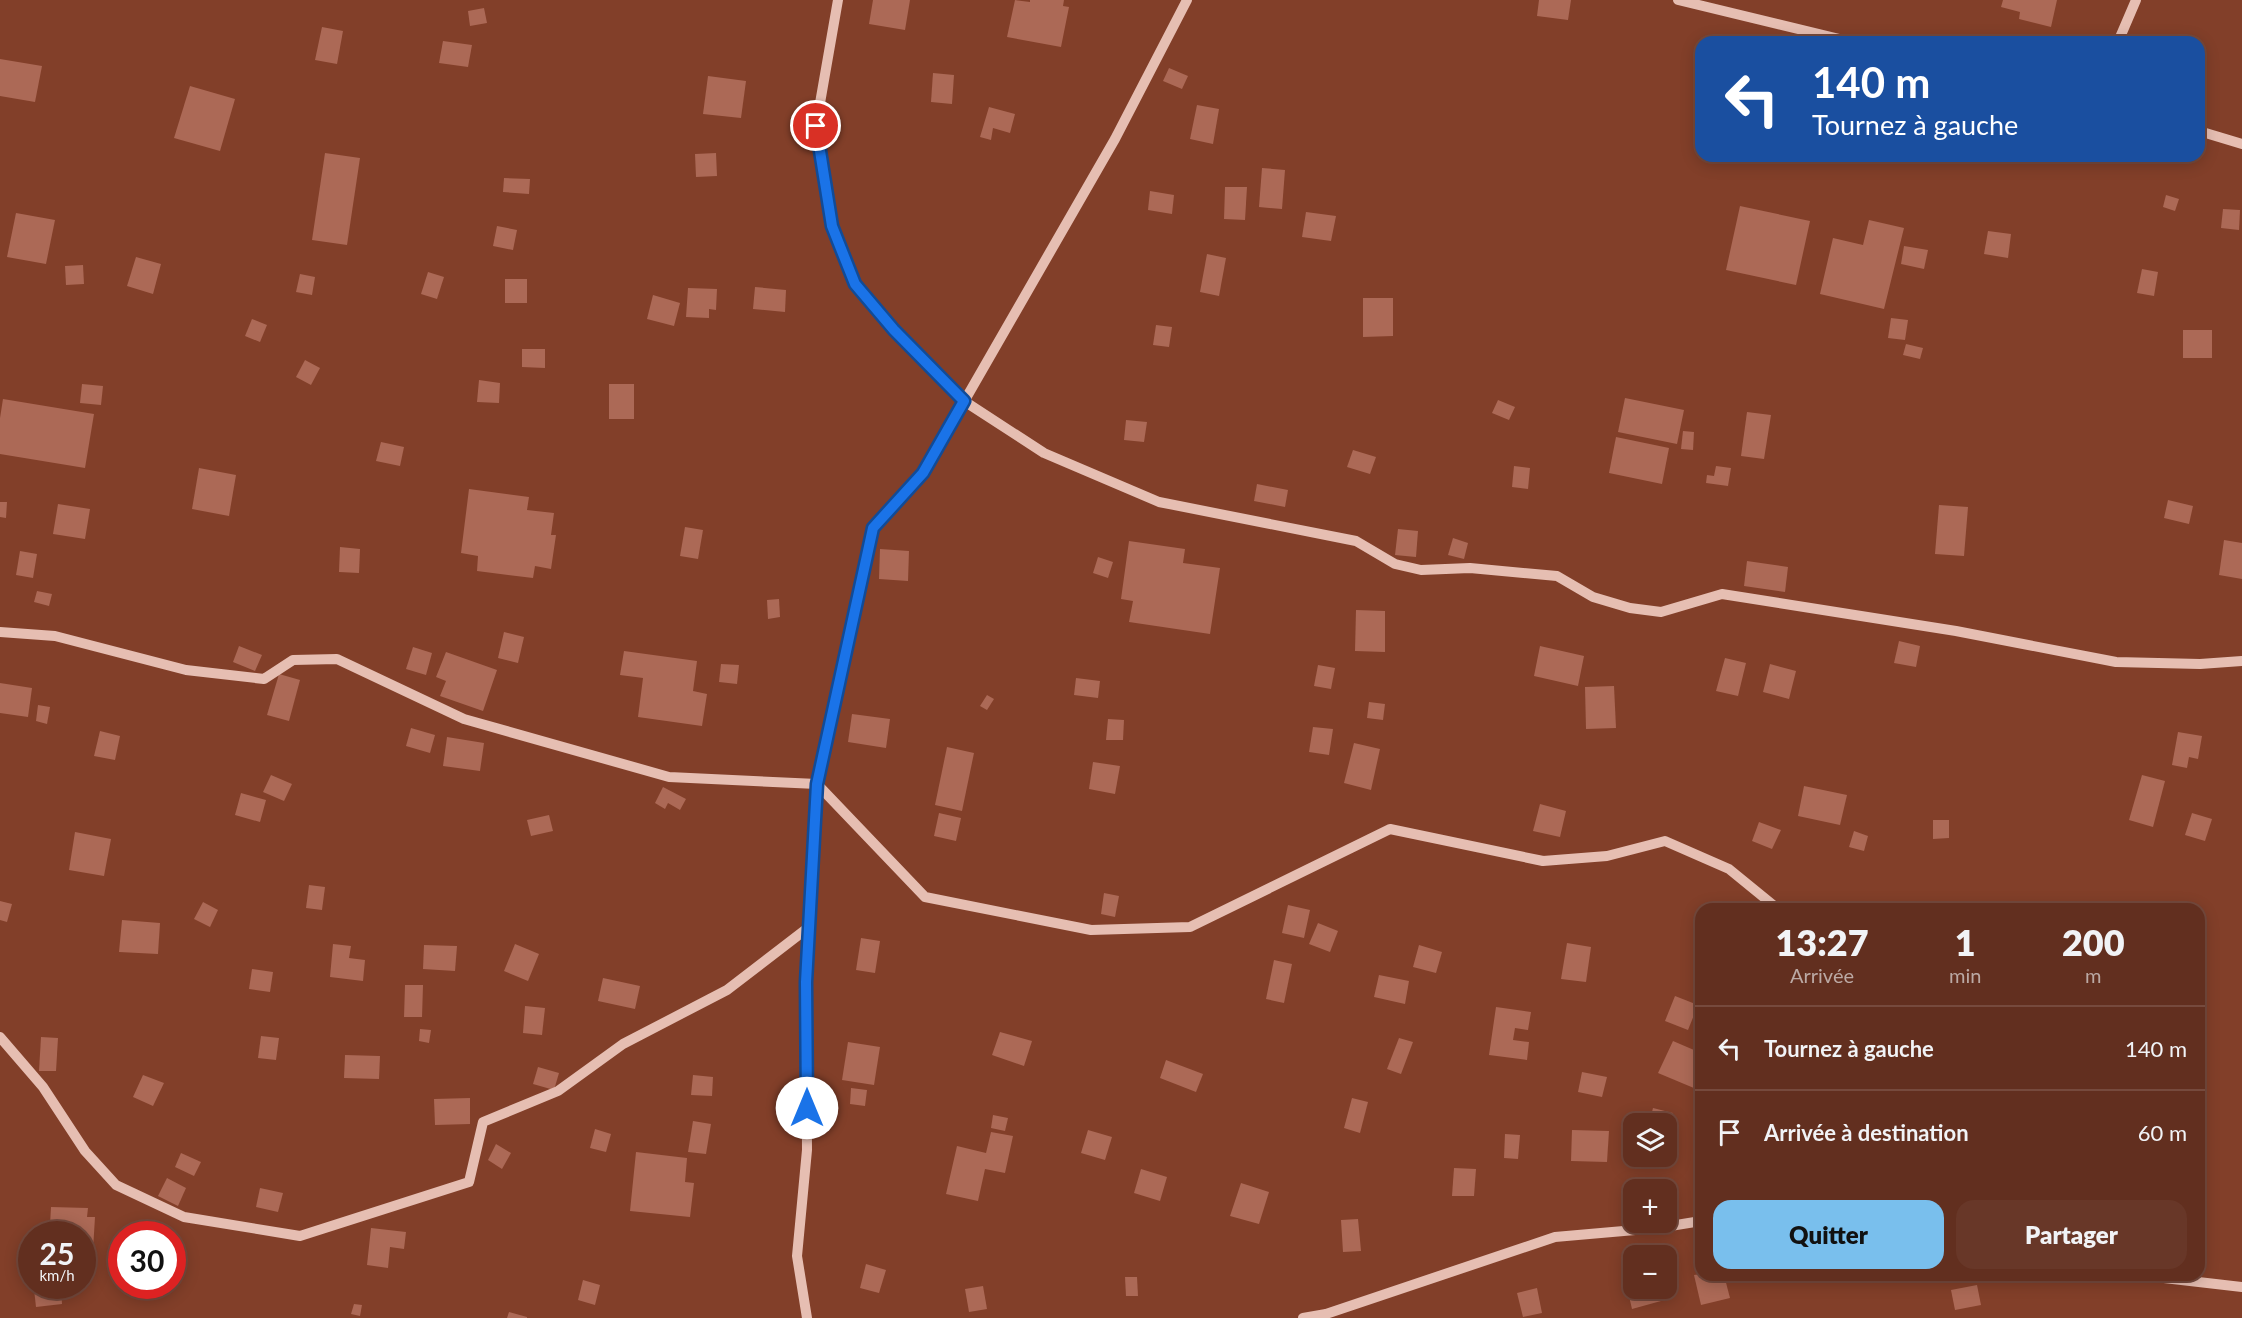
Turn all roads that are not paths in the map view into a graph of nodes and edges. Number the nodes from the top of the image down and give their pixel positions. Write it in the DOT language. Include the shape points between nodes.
graph roads {
  1 [pos="838,0"];
  2 [pos="1186,0"];
  3 [pos="1678,0"];
  4 [pos="2136,0"];
  5 [pos="1827,36"];
  6 [pos="2121,36"];
  7 [pos="2205,133"];
  8 [pos="2242,144"];
  9 [pos="964,401"];
  10 [pos="0,632"];
  11 [pos="2242,661"];
  12 [pos="817,784"];
  13 [pos="1771,903"];
  14 [pos="809,927"];
  15 [pos="0,1037"];
  16 [pos="1695,1222"];
  17 [pos="2190,1281"];
  18 [pos="2242,1287"];
  19 [pos="807,1318"];
  20 [pos="1303,1318"];
  1 -- 9 [label="street" via="816,126 832,226 855,284"];
  2 -- 9 [label="street" via="1115,139"];
  3 -- 5 [label="street"];
  4 -- 6 [label="street"];
  7 -- 8 [label="street"];
  9 -- 11 [label="street" via="1044,453 1158,502 1356,541 1395,564 1421,570 1470,568 1557,576 1593,597 1661,612 1722,594 1956,631 2116,662"];
  9 -- 12 [label="street" via="923,473 873,528"];
  10 -- 12 [label="street" via="55,636 186,670 264,679 293,660 337,659 464,719 669,777"];
  12 -- 13 [label="street" via="925,897 1091,930 1190,927 1390,829 1543,861 1607,856 1665,841 1729,868"];
  12 -- 14 [label="street"];
  14 -- 15 [label="street" via="728,990 623,1044 558,1092 483,1122 469,1182 300,1236 184,1216 116,1185 85,1151 43,1087"];
  14 -- 19 [label="street" via="807,1150 797,1256"];
  16 -- 20 [label="street" via="1555,1237 1326,1314"];
  17 -- 18 [label="street"];
}
